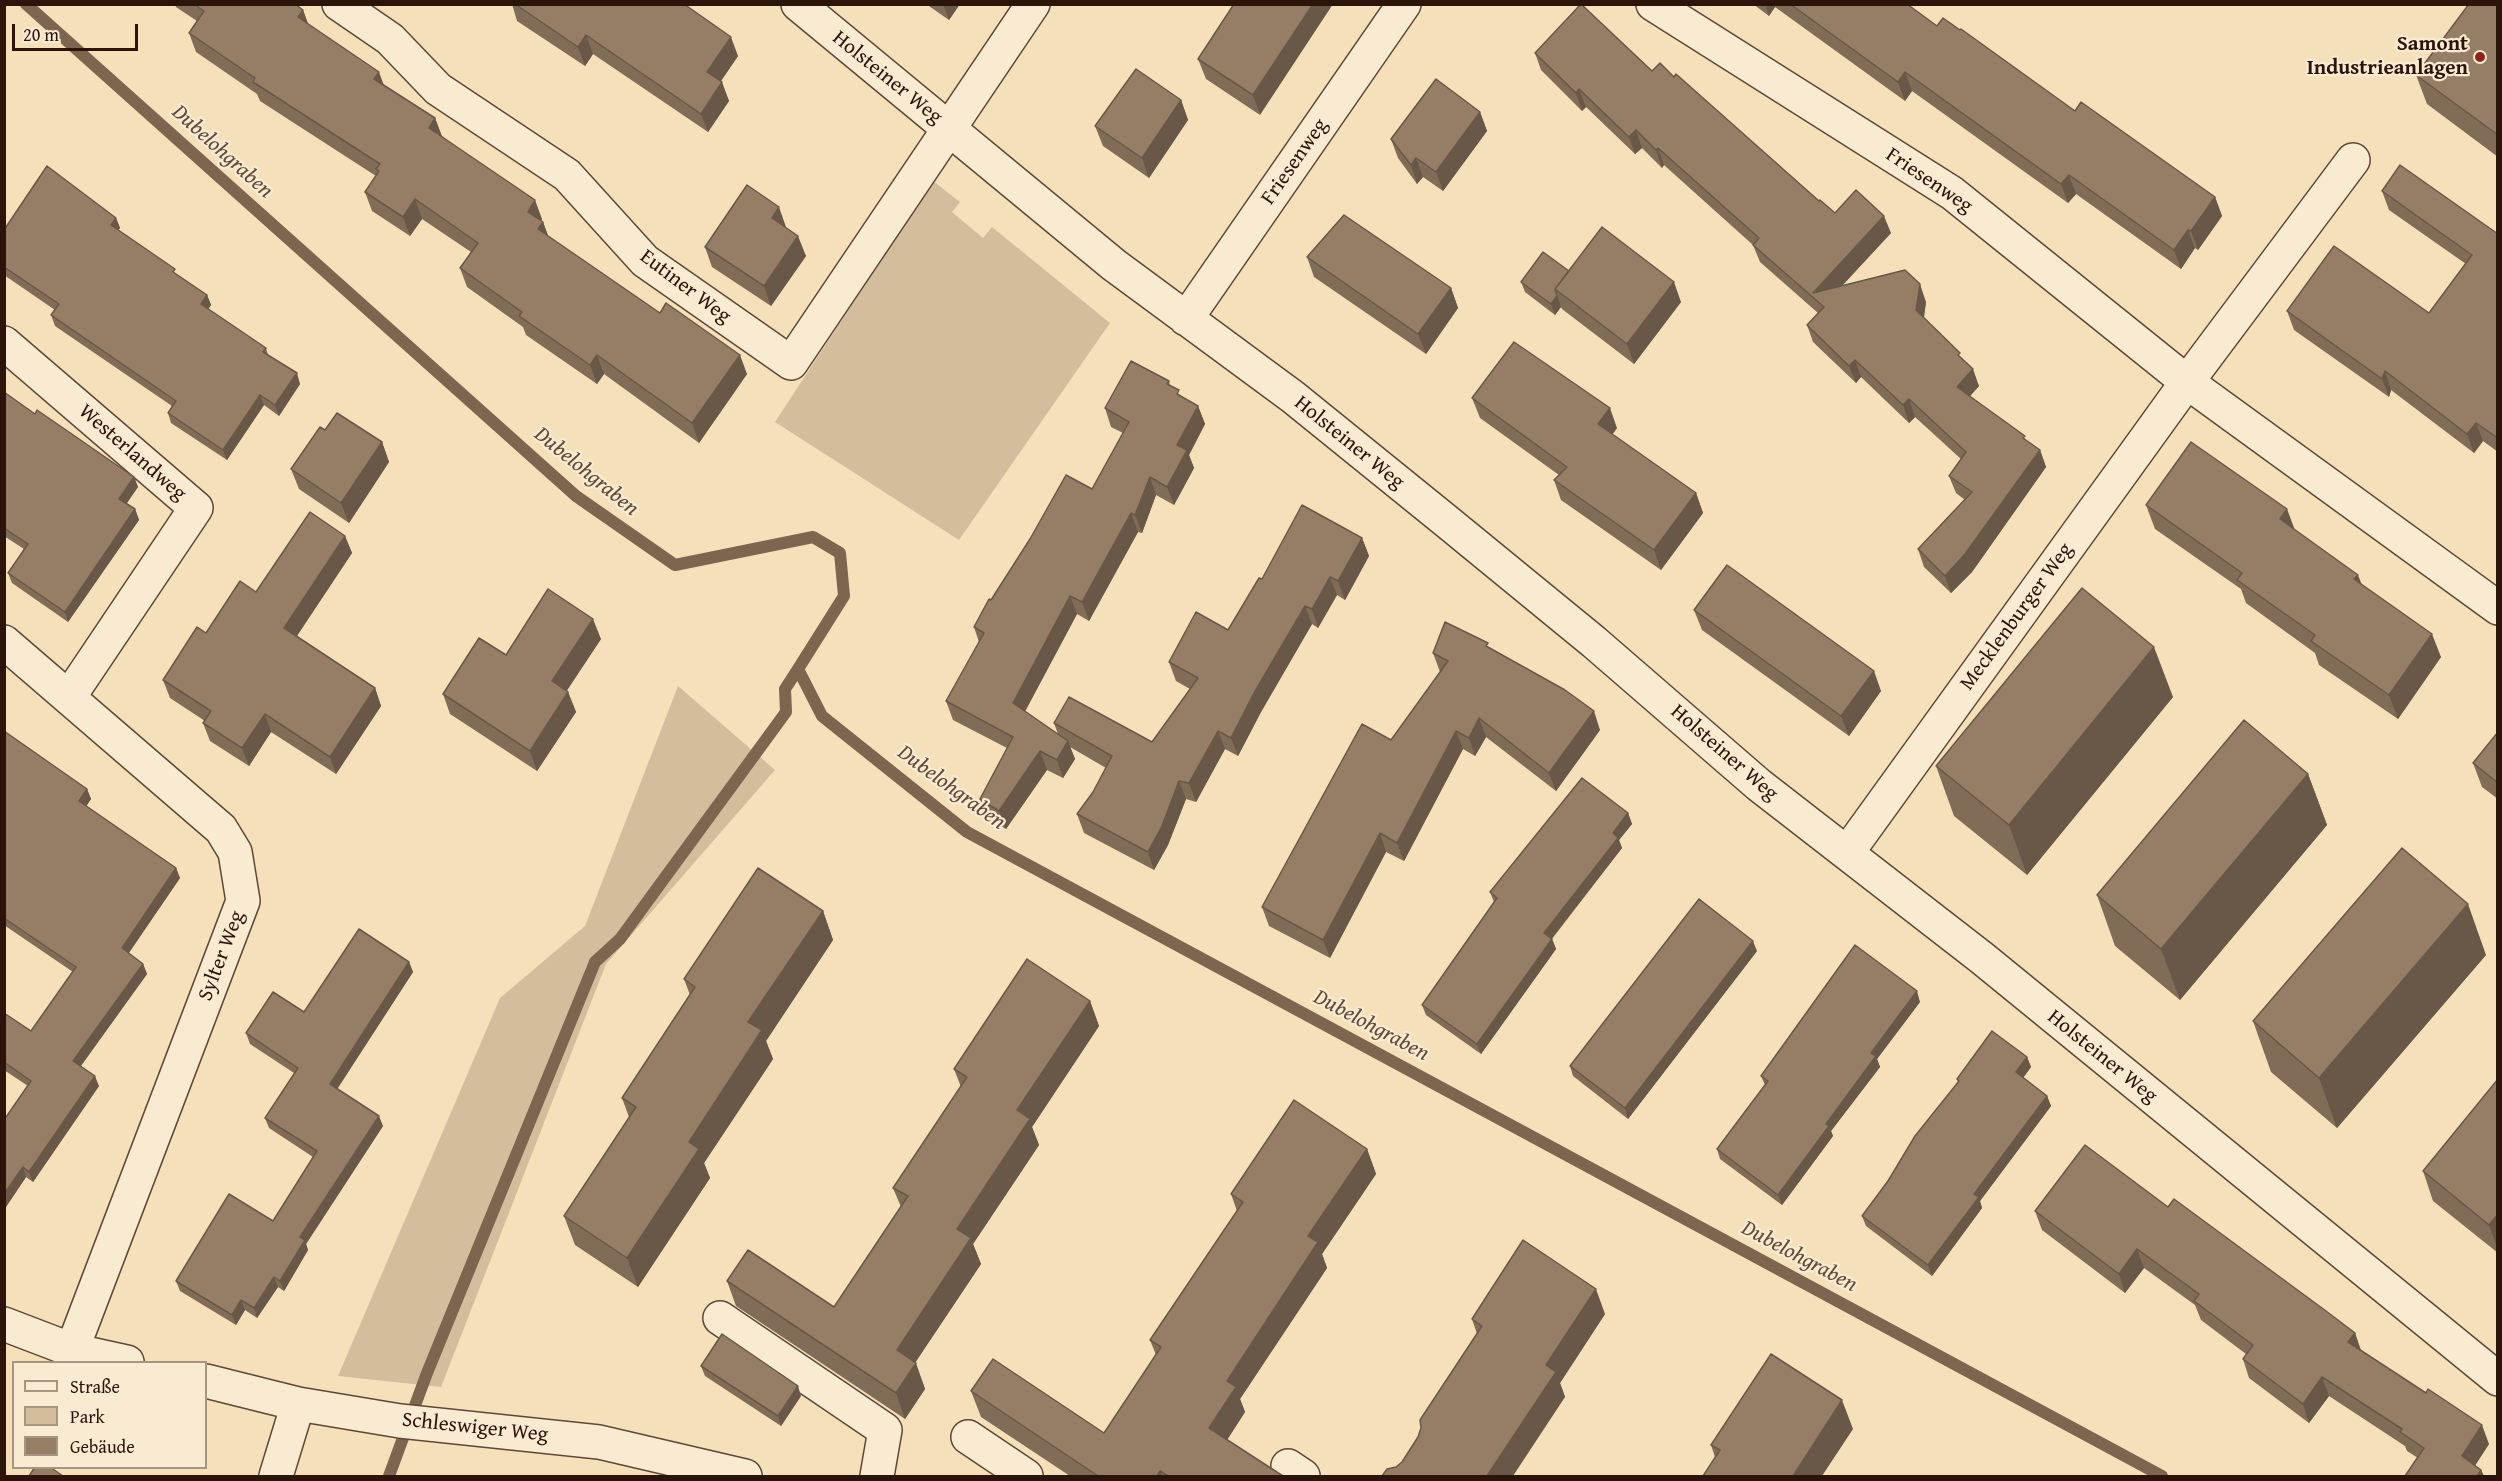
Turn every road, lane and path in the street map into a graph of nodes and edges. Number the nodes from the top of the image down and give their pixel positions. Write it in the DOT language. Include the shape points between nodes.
graph roads {
  1 [pos="339,4"];
  2 [pos="798,4"];
  3 [pos="1033,4"];
  4 [pos="1404,4"];
  5 [pos="1653,4"];
  6 [pos="948,128"];
  7 [pos="2353,160"];
  8 [pos="1186,319"];
  9 [pos="4,343"];
  10 [pos="2187,382"];
  11 [pos="2498,608"];
  12 [pos="4,642"];
  13 [pos="69,697"];
  14 [pos="1847,853"];
  15 [pos="720,1318"];
  16 [pos="4,1324"];
  17 [pos="72,1350"];
  18 [pos="122,1361"];
  19 [pos="2498,1379"];
  20 [pos="207,1381"];
  21 [pos="298,1404"];
  22 [pos="968,1437"];
  23 [pos="689,1470"];
  24 [pos="276,1476"];
  25 [pos="745,1476"];
  26 [pos="877,1476"];
  27 [pos="1026,1476"];
  1 -- 6 [label="street, Eutiner Weg" via="390,39 438,89 567,175 645,261 791,363"];
  2 -- 6 [label="street, Holsteiner Weg"];
  3 -- 6 [label="street, Holsteiner Weg"];
  4 -- 8 [label="street, Friesenweg"];
  5 -- 10 [label="street, Friesenweg" via="1952,193"];
  6 -- 8 [label="street, Holsteiner Weg"];
  7 -- 10 [label="street, Mecklenburger Weg"];
  8 -- 14 [label="street, Holsteiner Weg" via="1293,397 1594,642 1759,785"];
  9 -- 13 [label="street, Westerlandweg" via="196,508"];
  10 -- 11 [label="street"];
  10 -- 14 [label="street, Mecklenburger Weg"];
  12 -- 13 [label="street, Sylter Weg"];
  13 -- 17 [label="street, Sylter Weg" via="221,829 235,852 243,901"];
  14 -- 19 [label="street, Holsteiner Weg" via="1982,958"];
  15 -- 26 [label="street" via="885,1430"];
  16 -- 17 [label="street"];
  17 -- 18 [label="street"];
  20 -- 21 [label="street, Schleswiger Weg"];
  21 -- 23 [label="street, Schleswiger Weg" via="414,1423 598,1442"];
  21 -- 24 [label="street"];
  22 -- 27 [label="street"];
  23 -- 25 [label="street, Schleswiger Weg"];
}
